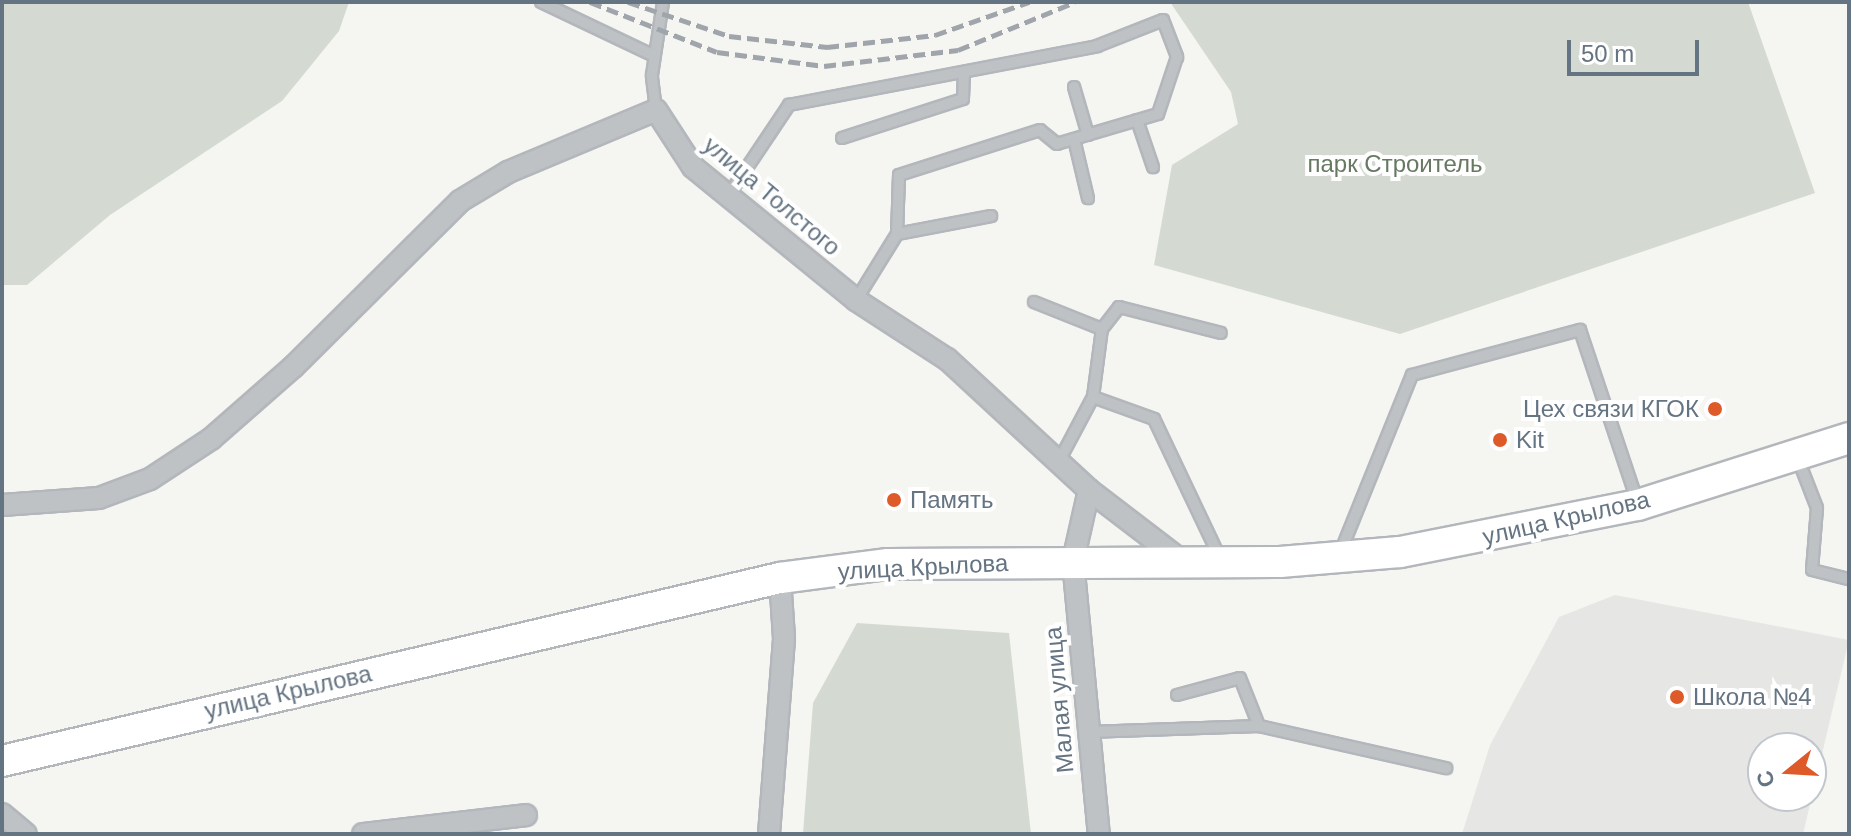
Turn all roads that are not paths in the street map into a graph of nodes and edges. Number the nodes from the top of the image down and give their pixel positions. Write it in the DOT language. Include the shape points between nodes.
graph roads {
  1 [pos="541,2"];
  2 [pos="663,2"];
  3 [pos="654,56"];
  4 [pos="964,72"];
  5 [pos="1074,87"];
  6 [pos="656,110"];
  7 [pos="1137,120"];
  8 [pos="1088,135"];
  9 [pos="842,138"];
  10 [pos="1074,139"];
  11 [pos="1153,167"];
  12 [pos="728,196"];
  13 [pos="1088,198"];
  14 [pos="991,216"];
  15 [pos="897,234"];
  16 [pos="856,300"];
  17 [pos="1034,302"];
  18 [pos="1102,329"];
  19 [pos="1221,333"];
  20 [pos="1093,397"];
  21 [pos="1849,438"];
  22 [pos="1795,453"];
  23 [pos="1059,461"];
  24 [pos="1089,490"];
  25 [pos="2,505"];
  26 [pos="1638,505"];
  27 [pos="1339,557"];
  28 [pos="1221,560"];
  29 [pos="1073,561"];
  30 [pos="1182,561"];
  31 [pos="780,578"];
  32 [pos="1849,579"];
  33 [pos="1177,695"];
  34 [pos="1259,726"];
  35 [pos="1088,732"];
  36 [pos="2,761"];
  37 [pos="1446,768"];
  38 [pos="2,814"];
  39 [pos="526,815"];
  40 [pos="764,829"];
  41 [pos="26,834"];
  42 [pos="363,834"];
  43 [pos="1099,834"];
  1 -- 3 [label="lane"];
  2 -- 3 [label="lane"];
  3 -- 6 [label="lane"];
  4 -- 7 [label="lane" via="1097,46 1163,20 1177,57 1158,114"];
  4 -- 9 [label="lane" via="963,99"];
  4 -- 12 [label="lane" via="789,105"];
  5 -- 8 [label="lane"];
  6 -- 12 [label="street, улица Толстого" via="675,147"];
  6 -- 25 [label="street" via="508,172 460,201 293,367 211,439 150,479 99,498"];
  7 -- 8 [label="lane"];
  7 -- 11 [label="lane"];
  8 -- 10 [label="lane"];
  10 -- 13 [label="lane"];
  10 -- 15 [label="lane" via="1057,144 1040,130 899,175"];
  12 -- 16 [label="street, улица Толстого"];
  14 -- 15 [label="lane"];
  15 -- 16 [label="lane"];
  16 -- 23 [label="street, улица Толстого" via="947,359"];
  17 -- 18 [label="lane"];
  18 -- 19 [label="lane" via="1119,307"];
  18 -- 20 [label="lane"];
  20 -- 23 [label="lane"];
  20 -- 28 [label="lane" via="1154,419"];
  21 -- 22 [label="main road, улица Крылова"];
  22 -- 26 [label="main road, улица Крылова"];
  22 -- 32 [label="lane" via="1817,508 1812,570"];
  23 -- 24 [label="street, улица Толстого"];
  24 -- 29 [label="street, Малая улица"];
  24 -- 30 [label="street, улица Толстого"];
  26 -- 27 [label="main road, улица Крылова" via="1462,542"];
  26 -- 27 [label="lane" via="1580,330 1412,375"];
  27 -- 28 [label="main road, улица Крылова"];
  28 -- 30 [label="main road, улица Крылова"];
  29 -- 30 [label="main road, улица Крылова"];
  29 -- 31 [label="main road, улица Крылова" via="888,564"];
  29 -- 35 [label="street, Малая улица"];
  31 -- 36 [label="main road, улица Крылова"];
  31 -- 40 [label="street" via="784,638"];
  33 -- 34 [label="lane" via="1240,678"];
  34 -- 35 [label="lane"];
  34 -- 37 [label="lane"];
  35 -- 43 [label="street, Малая улица"];
  38 -- 41 [label="street"];
  39 -- 42 [label="street"];
}
